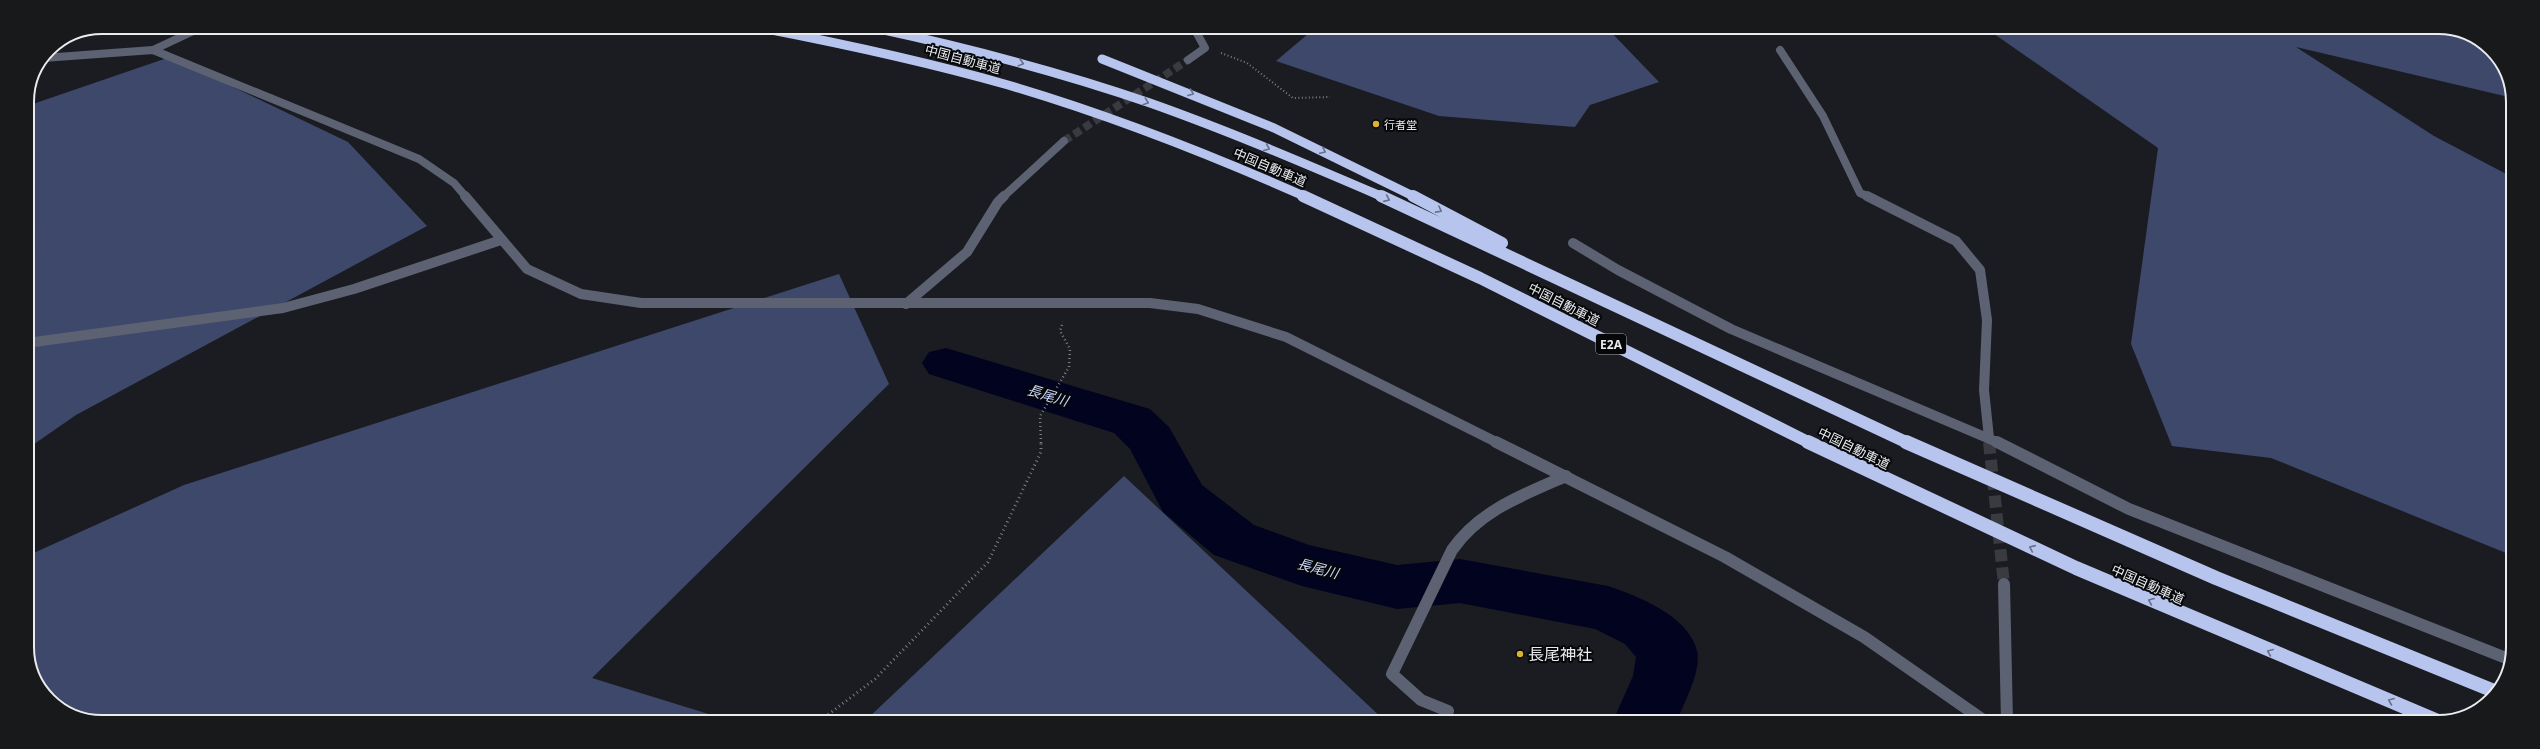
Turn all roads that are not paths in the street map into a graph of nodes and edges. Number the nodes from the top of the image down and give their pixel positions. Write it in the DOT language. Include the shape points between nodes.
graph roads {
  1 [pos="187,34"];
  2 [pos="790,34"];
  3 [pos="900,34"];
  4 [pos="1197,34"];
  5 [pos="153,50"];
  6 [pos="1780,50"];
  7 [pos="51,57"];
  8 [pos="1102,60"];
  9 [pos="1188,60"];
  10 [pos="1064,141"];
  11 [pos="501,240"];
  12 [pos="1573,243"];
  13 [pos="1603,299"];
  14 [pos="906,304"];
  15 [pos="34,342"];
  16 [pos="1989,438"];
  17 [pos="1566,476"];
  18 [pos="2004,584"];
  19 [pos="2505,658"];
  20 [pos="2491,690"];
  21 [pos="1448,711"];
  22 [pos="1976,715"];
  23 [pos="2007,715"];
  24 [pos="2423,715"];
  1 -- 5 [label="street"];
  24 -- 2 [label="highway, 中国自動車道 / E2A, one-way" via="2152,601 1993,530 1862,468 1474,275 1230,164 1019,88 877,52"];
  3 -- 13 [label="highway, 中国自動車道, one-way" via="1040,68 1184,115 1335,176"];
  4 -- 9 [label="street" via="1205,48"];
  5 -- 7 [label="street"];
  5 -- 11 [label="street" via="419,159 454,183"];
  6 -- 16 [label="street" via="1823,116 1860,193 1956,241 1980,270 1987,320 1984,390"];
  8 -- 13 [label="highway, one-way" via="1218,104 1331,155 1525,255"];
  10 -- 14 [label="street" via="998,202 967,252"];
  11 -- 14 [label="street" via="526,269 581,294 642,303"];
  11 -- 15 [label="street" via="354,288 283,308"];
  12 -- 16 [label="street" via="1618,270 1731,329"];
  13 -- 20 [label="highway, 中国自動車道" via="1890,435 2170,560 2341,632"];
  14 -- 17 [label="street" via="1150,303 1198,309 1286,337"];
  16 -- 19 [label="street" via="2129,510"];
  17 -- 21 [label="street" via="1484,513 1462,533 1452,550 1392,674 1421,700"];
  17 -- 22 [label="street" via="1725,557 1864,637"];
  18 -- 23 [label="street"];
}
